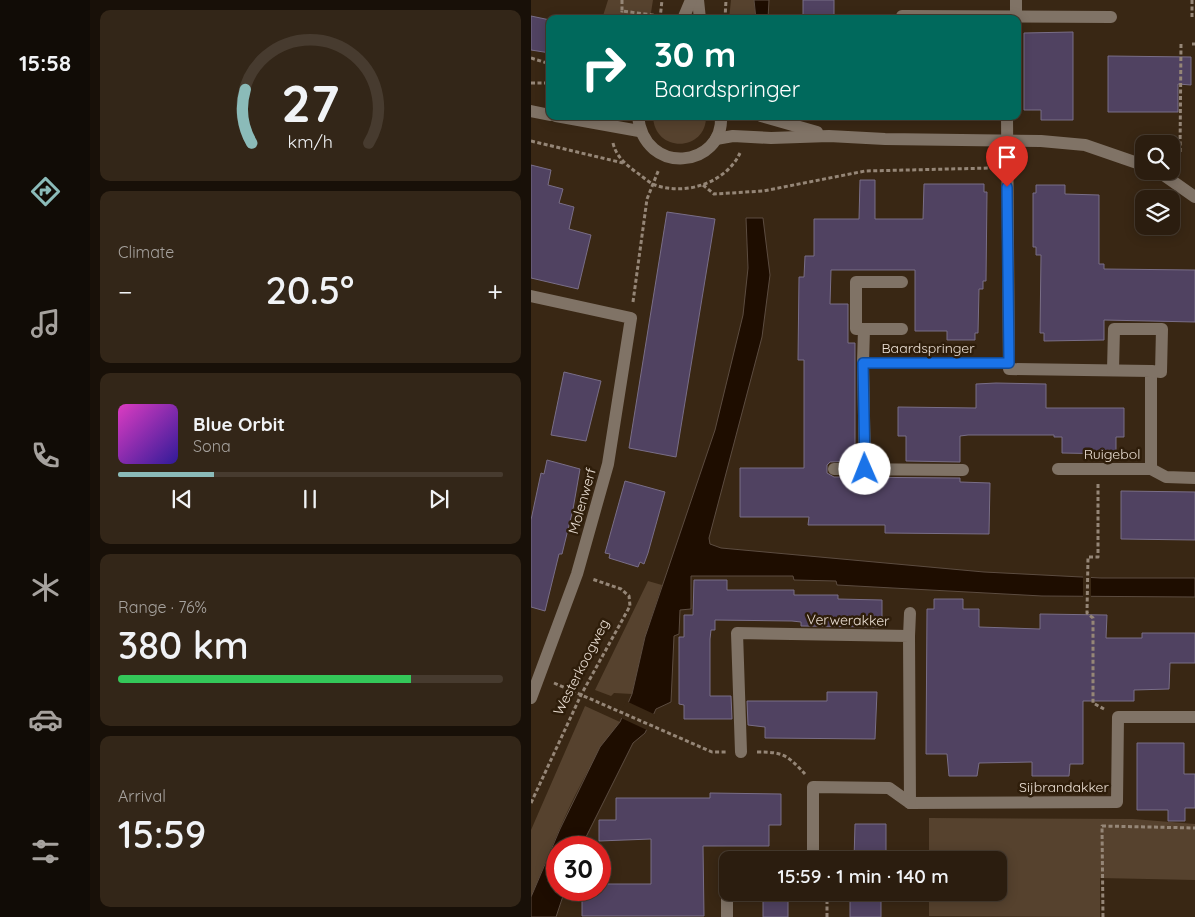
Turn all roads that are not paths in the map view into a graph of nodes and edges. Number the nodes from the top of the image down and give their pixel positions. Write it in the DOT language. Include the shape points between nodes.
graph roads {
  1 [pos="691,0"];
  2 [pos="697,0"];
  3 [pos="1016,0"];
  4 [pos="685,15"];
  5 [pos="699,15"];
  6 [pos="1011,15"];
  7 [pos="1021,17"];
  8 [pos="1111,17"];
  9 [pos="573,120"];
  10 [pos="638,120"];
  11 [pos="720,120"];
  12 [pos="775,120"];
  13 [pos="1007,120"];
  14 [pos="639,131"];
  15 [pos="829,136"];
  16 [pos="716,139"];
  17 [pos="1007,142"];
  18 [pos="1135,162"];
  19 [pos="1171,180"];
  20 [pos="1195,197"];
  21 [pos="902,282"];
  22 [pos="531,296"];
  23 [pos="863,329"];
  24 [pos="902,329"];
  25 [pos="863,363"];
  26 [pos="1009,363"];
  27 [pos="1113,370"];
  28 [pos="1151,372"];
  29 [pos="834,468"];
  30 [pos="865,469"];
  31 [pos="1058,469"];
  32 [pos="1151,469"];
  33 [pos="963,470"];
  34 [pos="1195,478"];
  35 [pos="909,613"];
  36 [pos="909,636"];
  37 [pos="536,670"];
  38 [pos="531,698"];
  39 [pos="1195,717"];
  40 [pos="741,752"];
  41 [pos="910,803"];
  42 [pos="813,851"];
  43 [pos="727,901"];
  44 [pos="727,917"];
  1 -- 4 [label="street"];
  2 -- 5 [label="street"];
  3 -- 6 [label="street"];
  7 -- 8 [label="street"];
  9 -- 14 [label="street"];
  10 -- 14 [label="street"];
  11 -- 16 [label="street"];
  12 -- 15 [label="street"];
  13 -- 17 [label="street"];
  14 -- 16 [label="street" via="649,146 664,156 684,160 700,155"];
  15 -- 16 [label="street" via="733,136"];
  15 -- 17 [label="street"];
  17 -- 18 [label="street" via="1085,145"];
  17 -- 26 [label="street"];
  19 -- 20 [label="street"];
  21 -- 23 [label="street" via="856,282 856,329"];
  22 -- 37 [label="street, Molenwerf" via="631,318 608,464 577,574"];
  23 -- 24 [label="street, Baardspringer"];
  23 -- 25 [label="street"];
  25 -- 26 [label="street, Baardspringer"];
  25 -- 30 [label="street, Baardspringer"];
  26 -- 27 [label="street, Baardspringer" via="1009,369"];
  27 -- 28 [label="street, Baardspringer"];
  27 -- 28 [label="street" via="1114,329 1162,328 1161,372"];
  28 -- 32 [label="street"];
  29 -- 30 [label="street"];
  30 -- 33 [label="street"];
  31 -- 32 [label="street, Ruigebol"];
  32 -- 34 [label="street, Ruigebol" via="1167,477"];
  35 -- 36 [label="street"];
  36 -- 40 [label="street, Verwerakker" via="737,633"];
  36 -- 41 [label="street"];
  37 -- 38 [label="street"];
  39 -- 41 [label="street, Sijbrandakker" via="1118,717 1117,802"];
  41 -- 42 [label="street" via="889,788 813,788"];
  43 -- 44 [label="street"];
}
